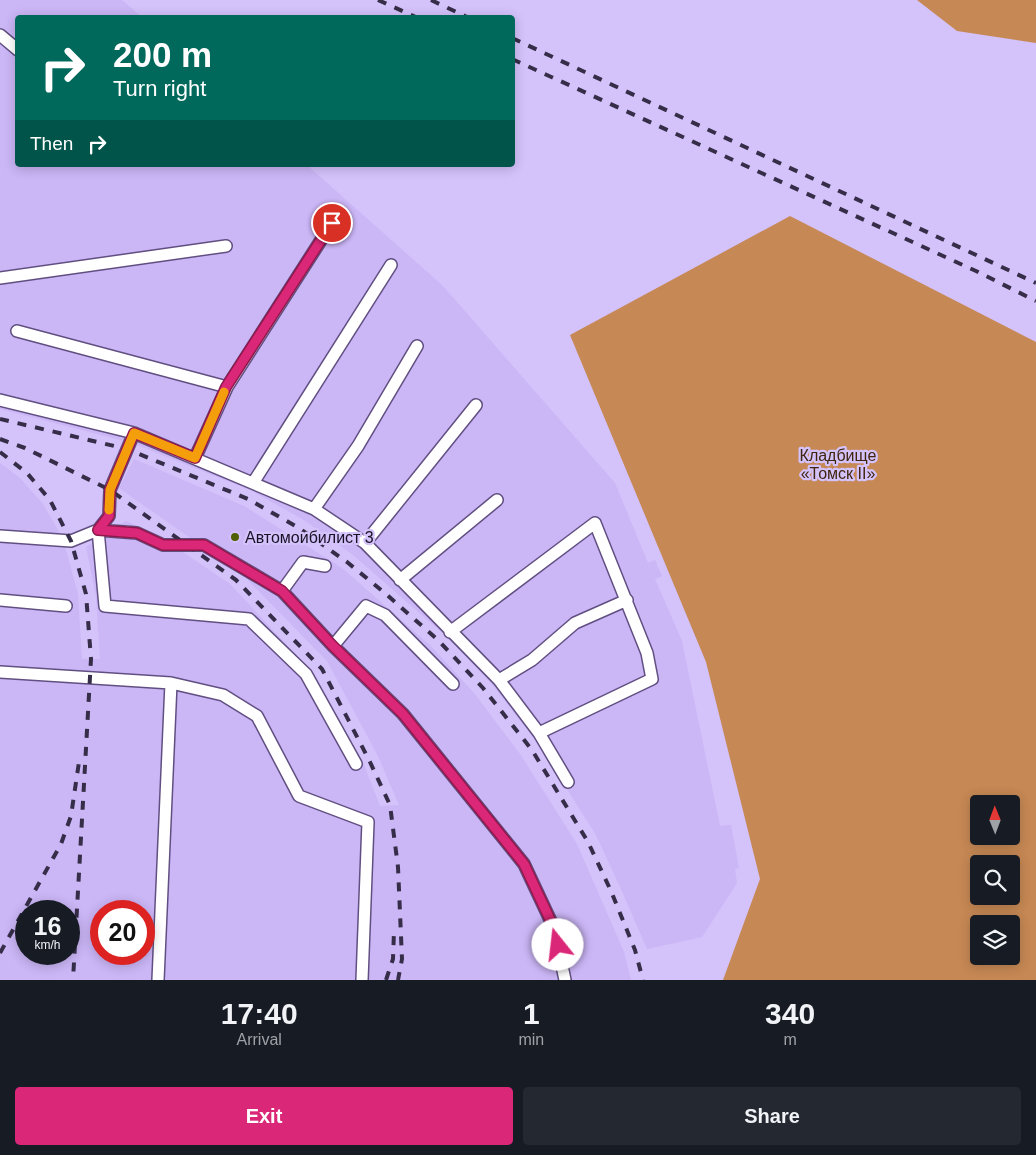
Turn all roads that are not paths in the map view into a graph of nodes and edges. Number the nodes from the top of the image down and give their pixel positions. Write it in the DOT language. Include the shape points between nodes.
graph roads {
  1 [pos="0,35"];
  2 [pos="15,48"];
  3 [pos="332,223"];
  4 [pos="226,246"];
  5 [pos="390,265"];
  6 [pos="0,278"];
  7 [pos="17,331"];
  8 [pos="417,346"];
  9 [pos="226,387"];
  10 [pos="0,400"];
  11 [pos="476,405"];
  12 [pos="134,433"];
  13 [pos="195,458"];
  14 [pos="253,483"];
  15 [pos="497,500"];
  16 [pos="314,509"];
  17 [pos="98,530"];
  18 [pos="0,536"];
  19 [pos="365,543"];
  20 [pos="324,566"];
  21 [pos="400,580"];
  22 [pos="282,591"];
  23 [pos="0,600"];
  24 [pos="627,600"];
  25 [pos="66,606"];
  26 [pos="450,632"];
  27 [pos="333,646"];
  28 [pos="0,672"];
  29 [pos="499,680"];
  30 [pos="171,683"];
  31 [pos="453,684"];
  32 [pos="539,733"];
  33 [pos="356,764"];
  34 [pos="568,782"];
  35 [pos="158,980"];
  36 [pos="362,980"];
  37 [pos="565,980"];
  1 -- 2 [label="lane"];
  3 -- 9 [label="lane"];
  4 -- 6 [label="lane"];
  5 -- 14 [label="lane"];
  7 -- 9 [label="lane"];
  8 -- 16 [label="lane" via="358,446"];
  9 -- 13 [label="lane"];
  10 -- 12 [label="lane"];
  11 -- 19 [label="lane"];
  12 -- 13 [label="lane"];
  12 -- 17 [label="lane" via="110,490 109,516"];
  13 -- 14 [label="lane"];
  14 -- 16 [label="lane"];
  15 -- 21 [label="lane"];
  16 -- 19 [label="lane"];
  17 -- 18 [label="lane" via="70,541"];
  17 -- 22 [label="lane" via="137,533 163,545 204,545"];
  17 -- 33 [label="lane" via="105,606 249,619 306,674"];
  19 -- 21 [label="lane"];
  20 -- 22 [label="lane" via="303,562"];
  21 -- 26 [label="lane"];
  22 -- 27 [label="lane"];
  23 -- 25 [label="lane"];
  24 -- 26 [label="lane" via="595,523"];
  24 -- 29 [label="lane" via="575,623 532,660"];
  24 -- 32 [label="lane" via="647,653 652,679"];
  26 -- 29 [label="lane"];
  27 -- 31 [label="lane" via="366,606 385,615"];
  27 -- 37 [label="lane" via="403,714 524,864 554,928"];
  28 -- 30 [label="lane"];
  29 -- 32 [label="lane"];
  30 -- 35 [label="lane"];
  30 -- 36 [label="lane" via="223,695 257,716 299,796 368,822"];
  32 -- 34 [label="lane"];
}
